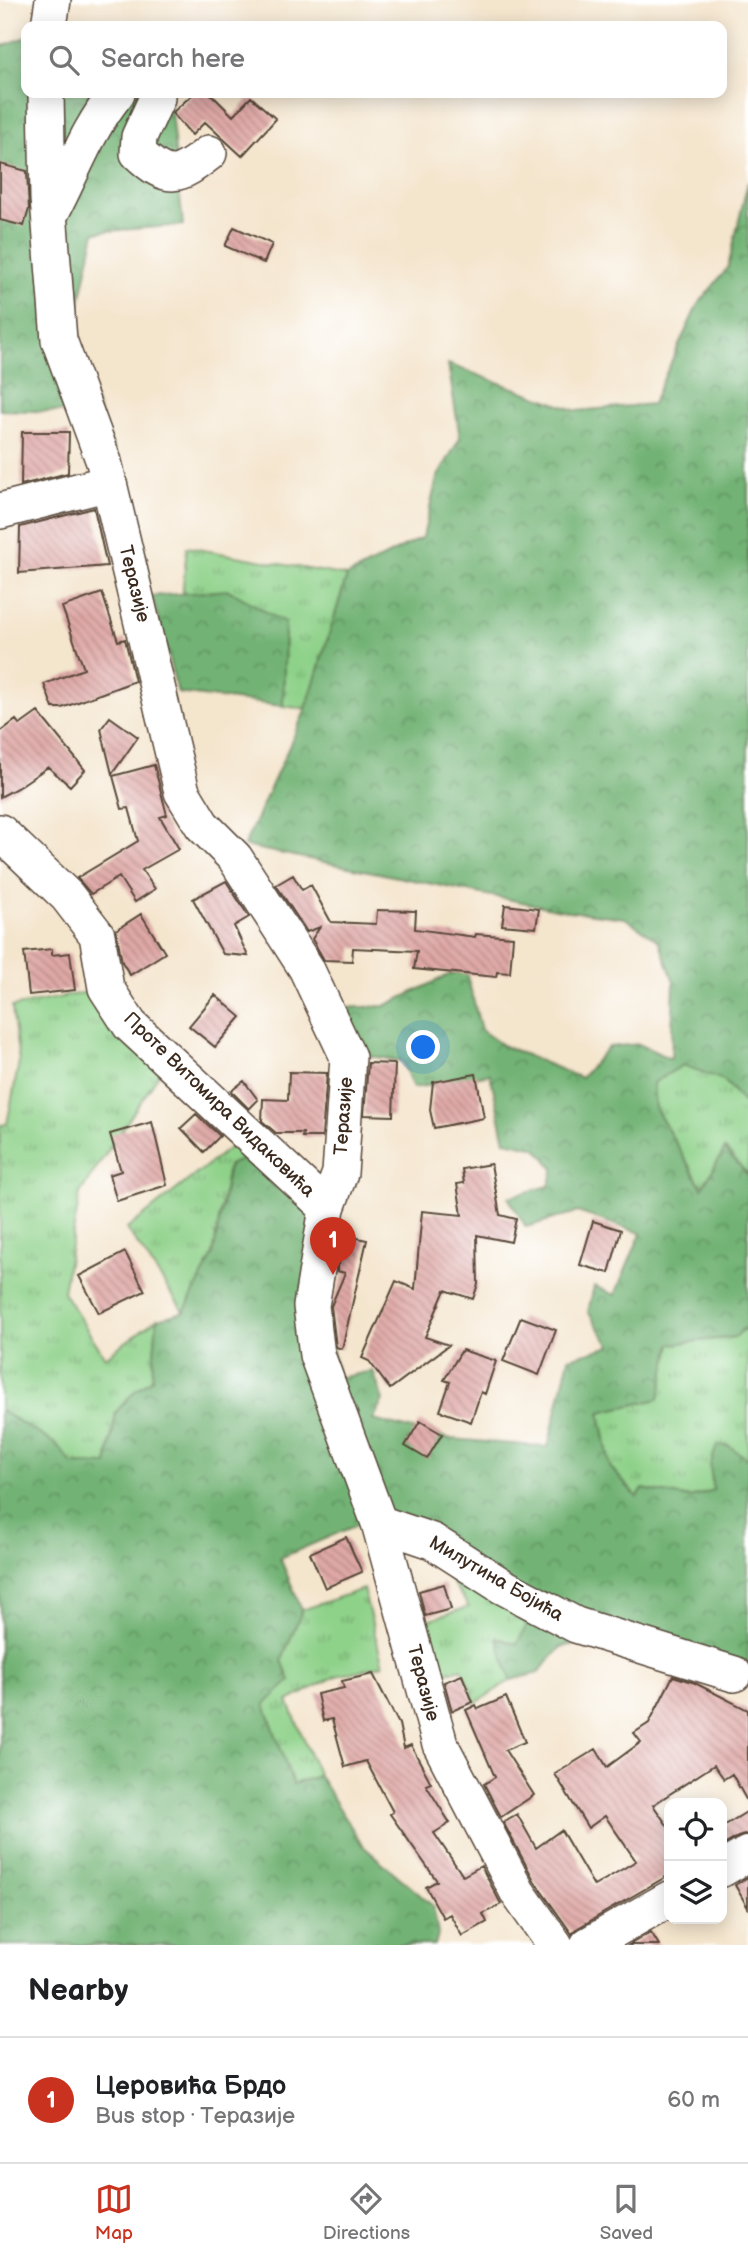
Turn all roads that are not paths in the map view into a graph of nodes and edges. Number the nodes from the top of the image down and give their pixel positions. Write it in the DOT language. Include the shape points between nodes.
graph roads {
  1 [pos="53,0"];
  2 [pos="50,21"];
  3 [pos="46,98"];
  4 [pos="113,98"];
  5 [pos="157,98"];
  6 [pos="209,153"];
  7 [pos="49,216"];
  8 [pos="109,484"];
  9 [pos="0,511"];
  10 [pos="0,832"];
  11 [pos="327,1208"];
  12 [pos="379,1523"];
  13 [pos="734,1674"];
  14 [pos="748,1854"];
  15 [pos="727,1866"];
  16 [pos="664,1902"];
  17 [pos="555,1945"];
  18 [pos="588,1945"];
  1 -- 2 [label="street"];
  3 -- 7 [label="street, Теразије"];
  4 -- 7 [label="street" via="83,142"];
  5 -- 6 [label="street" via="139,137 138,153 154,168 171,173 185,171"];
  7 -- 8 [label="street, Теразије" via="59,340"];
  8 -- 9 [label="street"];
  8 -- 11 [label="street, Теразије" via="182,792 202,825 235,858 306,968 348,1057 340,1172"];
  10 -- 11 [label="street, Проте Витомира Видаковића" via="67,897 97,935 106,989 130,1025"];
  11 -- 12 [label="street, Теразије" via="310,1306 317,1355"];
  12 -- 13 [label="street, Милутина Бојића" via="432,1541 502,1586 576,1625"];
  12 -- 17 [label="street, Теразије" via="440,1744 517,1893"];
  14 -- 15 [label="street"];
  16 -- 18 [label="street"];
}
